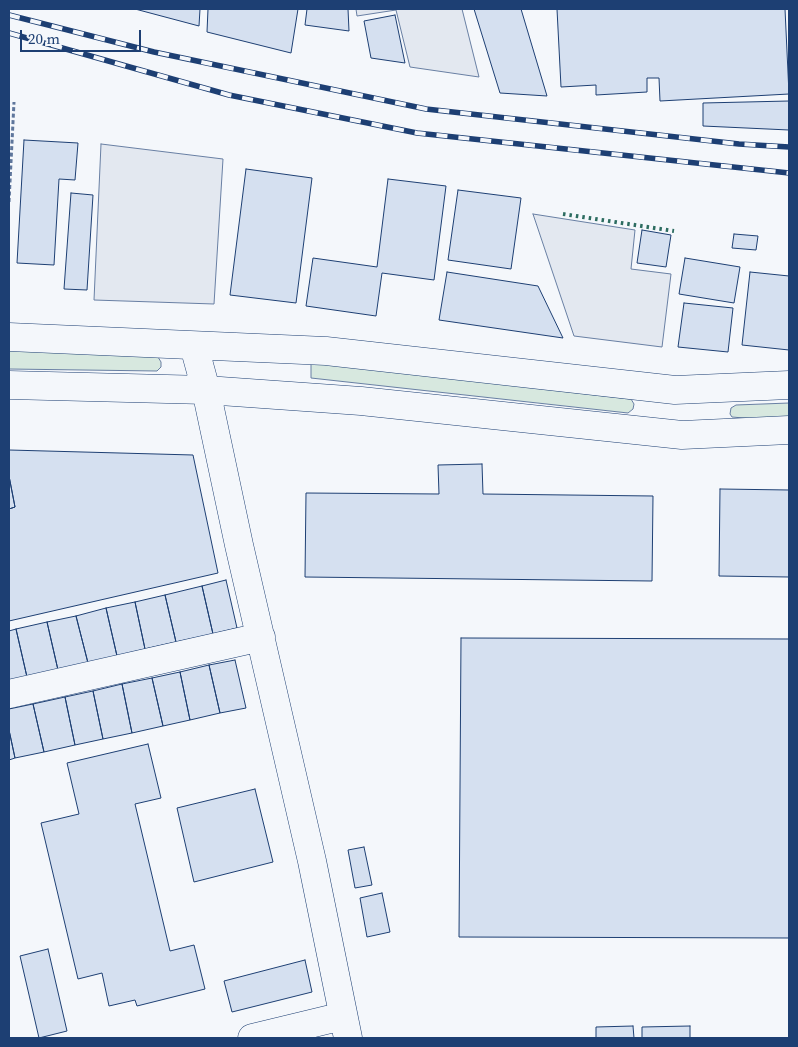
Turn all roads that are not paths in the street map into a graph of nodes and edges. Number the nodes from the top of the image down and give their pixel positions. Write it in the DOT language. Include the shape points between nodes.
graph roads {
  1 [pos="9,337"];
  2 [pos="194,346"];
  3 [pos="9,385"];
  4 [pos="789,385"];
  5 [pos="206,390"];
  6 [pos="675,390"];
  7 [pos="789,430"];
  8 [pos="682,435"];
  9 [pos="261,638"];
  10 [pos="9,694"];
  11 [pos="345,1027"];
  12 [pos="252,1038"];
  1 -- 2 [label="street"];
  2 -- 5 [label="street"];
  2 -- 6 [label="street" via="326,351"];
  3 -- 5 [label="street"];
  4 -- 6 [label="street"];
  5 -- 8 [label="street" via="361,401"];
  5 -- 9 [label="street"];
  6 -- 8 [label="street"];
  7 -- 8 [label="street"];
  9 -- 10 [label="street"];
  9 -- 11 [label="street" via="312,861"];
  11 -- 12 [label="street"];
}
